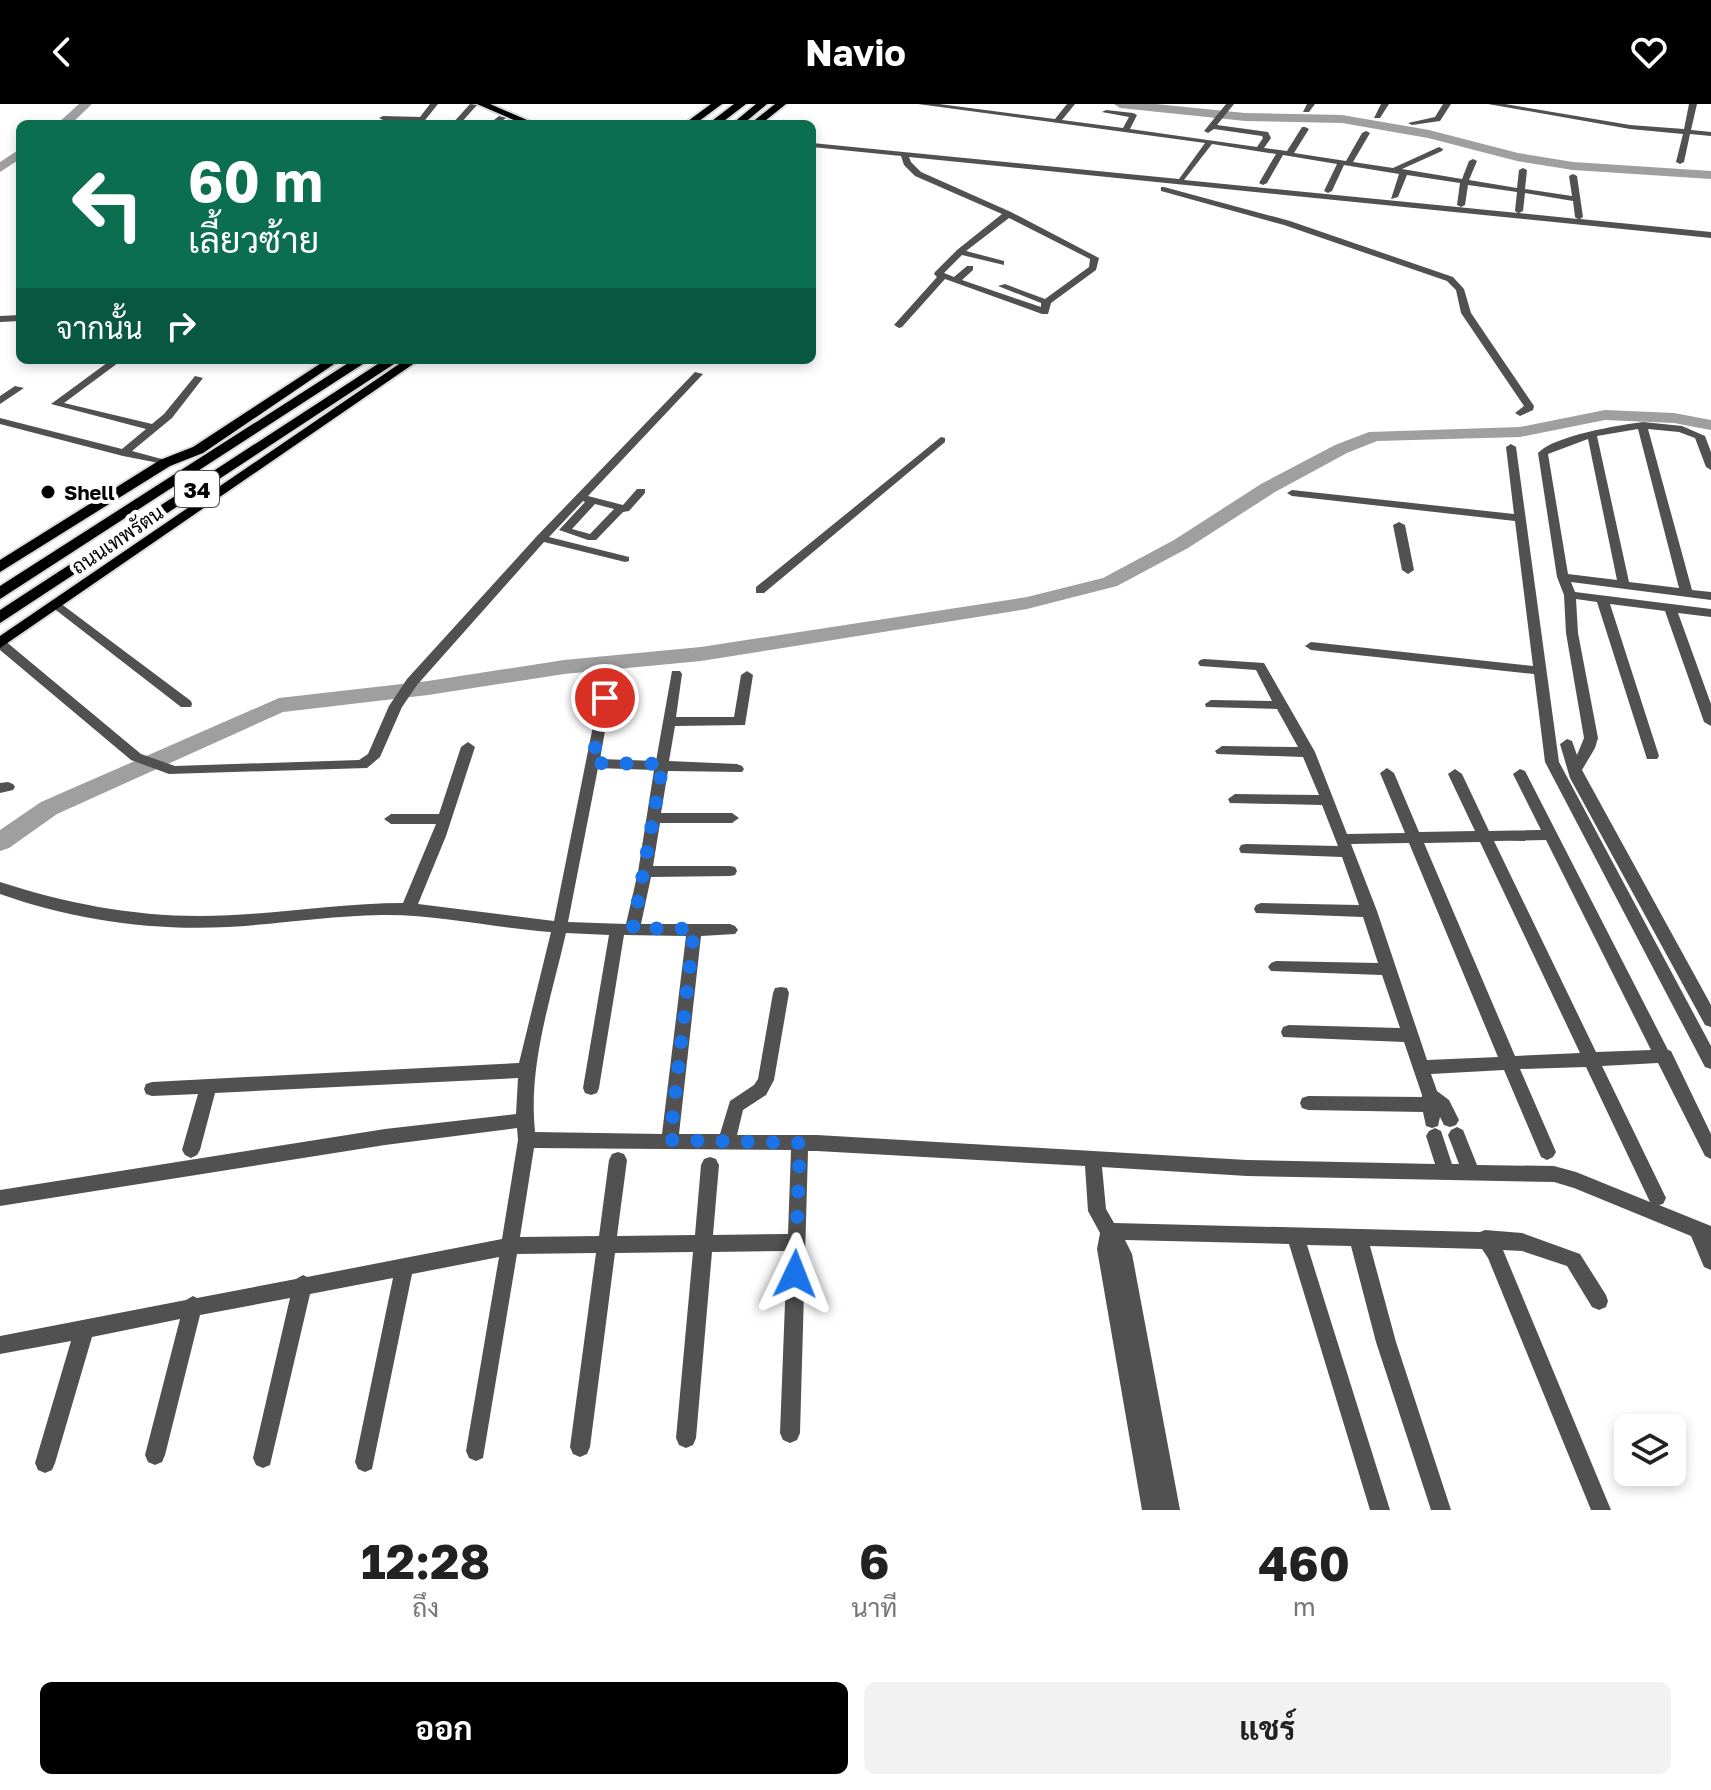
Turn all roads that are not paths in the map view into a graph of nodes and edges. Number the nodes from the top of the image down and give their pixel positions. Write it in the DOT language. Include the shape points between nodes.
graph roads {
  1 [pos="434,104"];
  2 [pos="472,104"];
  3 [pos="482,104"];
  4 [pos="717,104"];
  5 [pos="734,104"];
  6 [pos="741,104"];
  7 [pos="753,104"];
  8 [pos="762,104"];
  9 [pos="781,104"];
  10 [pos="924,104"];
  11 [pos="998,104"];
  12 [pos="1071,104"];
  13 [pos="1385,104"];
  14 [pos="1447,104"];
  15 [pos="1492,104"];
  16 [pos="1693,104"];
  17 [pos="1227,107"];
  18 [pos="1106,112"];
  19 [pos="991,113"];
  20 [pos="1377,116"];
  21 [pos="383,118"];
  22 [pos="402,120"];
  23 [pos="422,120"];
  24 [pos="459,120"];
  25 [pos="496,120"];
  26 [pos="521,120"];
  27 [pos="695,120"];
  28 [pos="715,120"];
  29 [pos="716,120"];
  30 [pos="731,120"];
  31 [pos="742,120"];
  32 [pos="760,120"];
  33 [pos="1057,121"];
  34 [pos="1412,123"];
  35 [pos="1211,126"];
  36 [pos="1305,129"];
  37 [pos="1126,130"];
  38 [pos="1688,132"];
  39 [pos="1366,133"];
  40 [pos="1711,134"];
  41 [pos="1200,140"];
  42 [pos="1210,142"];
  43 [pos="816,145"];
  44 [pos="1439,149"];
  45 [pos="1258,150"];
  46 [pos="1284,154"];
  47 [pos="905,155"];
  48 [pos="1473,161"];
  49 [pos="1345,162"];
  50 [pos="1680,162"];
  51 [pos="1523,170"];
  52 [pos="1400,171"];
  53 [pos="1078,173"];
  54 [pos="1573,176"];
  55 [pos="1182,178"];
  56 [pos="1263,183"];
  57 [pos="1464,183"];
  58 [pos="1328,191"];
  59 [pos="1521,192"];
  60 [pos="1394,197"];
  61 [pos="1575,199"];
  62 [pos="1461,205"];
  63 [pos="1519,211"];
  64 [pos="1008,214"];
  65 [pos="1579,217"];
  66 [pos="1711,235"];
  67 [pos="960,252"];
  68 [pos="1001,263"];
  69 [pos="970,268"];
  70 [pos="943,276"];
  71 [pos="955,281"];
  72 [pos="1002,286"];
  73 [pos="1046,302"];
  74 [pos="899,325"];
  75 [pos="111,364"];
  76 [pos="328,364"];
  77 [pos="349,364"];
  78 [pos="356,364"];
  79 [pos="373,364"];
  80 [pos="392,367"];
  81 [pos="698,374"];
  82 [pos="198,378"];
  83 [pos="19,388"];
  84 [pos="0,401"];
  85 [pos="1520,413"];
  86 [pos="0,421"];
  87 [pos="1642,426"];
  88 [pos="155,428"];
  89 [pos="1592,435"];
  90 [pos="941,440"];
  91 [pos="1511,447"];
  92 [pos="198,450"];
  93 [pos="123,453"];
  94 [pos="165,463"];
  95 [pos="1710,464"];
  96 [pos="641,491"];
  97 [pos="1292,493"];
  98 [pos="586,498"];
  99 [pos="621,508"];
  100 [pos="1521,518"];
  101 [pos="1399,525"];
  102 [pos="541,538"];
  103 [pos="625,559"];
  104 [pos="0,567"];
  105 [pos="1408,570"];
  106 [pos="0,577"];
  107 [pos="1563,577"];
  108 [pos="1624,584"];
  109 [pos="760,590"];
  110 [pos="0,591"];
  111 [pos="1686,591"];
  112 [pos="1570,595"];
  113 [pos="1711,596"];
  114 [pos="1602,599"];
  115 [pos="56,604"];
  116 [pos="1670,607"];
  117 [pos="0,608"];
  118 [pos="1711,613"];
  119 [pos="0,618"];
  120 [pos="0,632"];
  121 [pos="0,643"];
  122 [pos="1311,646"];
  123 [pos="1204,663"];
  124 [pos="1540,671"];
  125 [pos="676,674"];
  126 [pos="747,675"];
  127 [pos="608,681"];
  128 [pos="186,704"];
  129 [pos="1211,704"];
  130 [pos="1282,705"];
  131 [pos="668,721"];
  132 [pos="1711,722"];
  133 [pos="1589,729"];
  134 [pos="468,747"];
  135 [pos="1222,751"];
  136 [pos="1308,752"];
  137 [pos="1652,756"];
  138 [pos="592,763"];
  139 [pos="663,764"];
  140 [pos="737,769"];
  141 [pos="1575,770"];
  142 [pos="1387,773"];
  143 [pos="1455,774"];
  144 [pos="1520,774"];
  145 [pos="1235,799"];
  146 [pos="1327,800"];
  147 [pos="653,818"];
  148 [pos="732,818"];
  149 [pos="391,819"];
  150 [pos="444,819"];
  151 [pos="1549,835"];
  152 [pos="1483,837"];
  153 [pos="1414,838"];
  154 [pos="1344,846"];
  155 [pos="1246,849"];
  156 [pos="730,871"];
  157 [pos="645,872"];
  158 [pos="0,888"];
  159 [pos="408,909"];
  160 [pos="1261,909"];
  161 [pos="1369,911"];
  162 [pos="560,927"];
  163 [pos="626,928"];
  164 [pos="694,929"];
  165 [pos="730,930"];
  166 [pos="1276,967"];
  167 [pos="1389,969"];
  168 [pos="781,993"];
  169 [pos="1711,1020"];
  170 [pos="1289,1032"];
  171 [pos="1410,1035"];
  172 [pos="1665,1056"];
  173 [pos="1591,1061"];
  174 [pos="1711,1062"];
  175 [pos="1510,1065"];
  176 [pos="1421,1067"];
  177 [pos="527,1070"];
  178 [pos="208,1086"];
  179 [pos="591,1088"];
  180 [pos="152,1089"];
  181 [pos="1308,1103"];
  182 [pos="1439,1117"];
  183 [pos="524,1120"];
  184 [pos="527,1140"];
  185 [pos="670,1140"];
  186 [pos="727,1140"];
  187 [pos="800,1143"];
  188 [pos="191,1150"];
  189 [pos="1711,1151"];
  190 [pos="1547,1152"];
  191 [pos="618,1160"];
  192 [pos="1093,1160"];
  193 [pos="710,1165"];
  194 [pos="1446,1172"];
  195 [pos="1471,1172"];
  196 [pos="0,1198"];
  197 [pos="1657,1198"];
  198 [pos="1110,1231"];
  199 [pos="1704,1233"];
  200 [pos="1296,1238"];
  201 [pos="1485,1239"];
  202 [pos="1359,1240"];
  203 [pos="796,1242"];
  204 [pos="703,1243"];
  205 [pos="606,1245"];
  206 [pos="511,1246"];
  207 [pos="1711,1261"];
  208 [pos="405,1265"];
  209 [pos="303,1284"];
  210 [pos="1599,1301"];
  211 [pos="193,1305"];
  212 [pos="85,1327"];
  213 [pos="0,1345"];
  214 [pos="790,1433"];
  215 [pos="686,1438"];
  216 [pos="580,1447"];
  217 [pos="476,1451"];
  218 [pos="155,1455"];
  219 [pos="263,1458"];
  220 [pos="365,1462"];
  221 [pos="45,1463"];
  222 [pos="1152,1510"];
  223 [pos="1170,1510"];
  224 [pos="1380,1510"];
  225 [pos="1441,1510"];
  226 [pos="1601,1510"];
  1 -- 23 [label="street"];
  2 -- 24 [label="street"];
  2 -- 25 [label="main road"];
  3 -- 26 [label="main road"];
  4 -- 27 [label="main road"];
  5 -- 28 [label="highway"];
  6 -- 29 [label="highway"];
  7 -- 30 [label="highway"];
  8 -- 31 [label="highway"];
  9 -- 32 [label="main road"];
  10 -- 19 [label="street"];
  11 -- 19 [label="street"];
  12 -- 33 [label="street"];
  13 -- 20 [label="street"];
  14 -- 34 [label="street" via="1439,119"];
  15 -- 38 [label="street"];
  16 -- 38 [label="street"];
  17 -- 35 [label="street"];
  18 -- 37 [label="street" via="1133,115"];
  19 -- 33 [label="street"];
  21 -- 22 [label="street"];
  33 -- 37 [label="street"];
  35 -- 41 [label="street"];
  35 -- 45 [label="street" via="1265,134"];
  36 -- 46 [label="street"];
  37 -- 41 [label="street"];
  38 -- 40 [label="street"];
  38 -- 50 [label="street"];
  39 -- 49 [label="street"];
  41 -- 42 [label="street"];
  42 -- 45 [label="street"];
  42 -- 55 [label="street"];
  43 -- 47 [label="street"];
  44 -- 52 [label="street"];
  45 -- 46 [label="street"];
  46 -- 49 [label="street"];
  46 -- 56 [label="street"];
  47 -- 53 [label="street"];
  47 -- 64 [label="street" via="918,174"];
  48 -- 57 [label="street"];
  49 -- 52 [label="street"];
  49 -- 58 [label="street"];
  51 -- 59 [label="street"];
  52 -- 57 [label="street"];
  52 -- 60 [label="street"];
  53 -- 66 [label="street"];
  53 -- 85 [label="street" via="1250,212 1450,279 1460,289 1466,313 1529,406"];
  54 -- 61 [label="street"];
  57 -- 59 [label="street"];
  57 -- 62 [label="street"];
  59 -- 61 [label="street"];
  59 -- 63 [label="street"];
  61 -- 65 [label="street"];
  64 -- 67 [label="street"];
  64 -- 73 [label="street" via="1095,258 1093,268"];
  67 -- 68 [label="street"];
  67 -- 70 [label="street" via="939,272"];
  69 -- 71 [label="street"];
  70 -- 71 [label="street"];
  70 -- 74 [label="street"];
  71 -- 73 [label="street" via="1045,312"];
  72 -- 73 [label="street"];
  75 -- 88 [label="street" via="56,404"];
  76 -- 92 [label="main road, ถนนเทพรัตน / 34"];
  77 -- 110 [label="highway, ถนนเทพรัตน / 34"];
  78 -- 110 [label="highway"];
  79 -- 117 [label="highway"];
  80 -- 115 [label="main road, ถนนเทพรัตน / 34"];
  80 -- 119 [label="highway, ถนนเทพรัตน / 34"];
  80 -- 120 [label="main road"];
  81 -- 98 [label="street"];
  82 -- 88 [label="street"];
  83 -- 84 [label="street"];
  86 -- 93 [label="street"];
  87 -- 89 [label="street"];
  87 -- 95 [label="street" via="1700,436"];
  87 -- 111 [label="street"];
  88 -- 93 [label="street"];
  89 -- 107 [label="street" via="1543,453"];
  89 -- 108 [label="street"];
  90 -- 109 [label="street"];
  91 -- 100 [label="street"];
  92 -- 94 [label="main road, ถนนเทพรัตน / 34"];
  92 -- 106 [label="main road"];
  93 -- 94 [label="street"];
  94 -- 104 [label="main road, ถนนเทพรัตน / 34"];
  96 -- 99 [label="street"];
  97 -- 100 [label="street"];
  98 -- 99 [label="street"];
  98 -- 99 [label="street" via="565,530 592,538"];
  98 -- 102 [label="street"];
  100 -- 124 [label="street"];
  101 -- 105 [label="street"];
  102 -- 103 [label="street"];
  102 -- 121 [label="street" via="412,682 373,757 362,765 162,769 136,757"];
  107 -- 108 [label="street"];
  107 -- 112 [label="street"];
  108 -- 111 [label="street"];
  111 -- 113 [label="street"];
  112 -- 114 [label="street"];
  112 -- 133 [label="street"];
  114 -- 116 [label="street"];
  114 -- 137 [label="street"];
  115 -- 121 [label="main road, ถนนเทพรัตน / 34"];
  115 -- 128 [label="street"];
  116 -- 118 [label="street"];
  116 -- 132 [label="street"];
  122 -- 124 [label="street"];
  123 -- 130 [label="street" via="1260,666"];
  124 -- 174 [label="street" via="1555,771"];
  125 -- 131 [label="street"];
  126 -- 131 [label="street" via="740,722"];
  127 -- 138 [label="street"];
  129 -- 130 [label="street"];
  130 -- 136 [label="street"];
  131 -- 139 [label="street"];
  133 -- 141 [label="street" via="1588,748"];
  133 -- 141 [label="street" via="1569,742"];
  134 -- 150 [label="street"];
  135 -- 136 [label="street"];
  136 -- 146 [label="street"];
  138 -- 139 [label="street"];
  138 -- 162 [label="street"];
  139 -- 140 [label="street"];
  139 -- 147 [label="street"];
  141 -- 169 [label="street"];
  142 -- 153 [label="street"];
  143 -- 152 [label="street"];
  144 -- 151 [label="street"];
  145 -- 146 [label="street"];
  146 -- 154 [label="street"];
  147 -- 148 [label="street"];
  147 -- 157 [label="street"];
  149 -- 150 [label="street"];
  150 -- 159 [label="street"];
  151 -- 152 [label="street"];
  151 -- 172 [label="street"];
  152 -- 153 [label="street"];
  152 -- 173 [label="street"];
  153 -- 154 [label="street"];
  153 -- 175 [label="street"];
  154 -- 155 [label="street"];
  154 -- 161 [label="street"];
  156 -- 157 [label="street"];
  157 -- 163 [label="street"];
  158 -- 159 [label="street" via="97,914 198,920"];
  159 -- 162 [label="street"];
  160 -- 161 [label="street"];
  161 -- 167 [label="street"];
  162 -- 163 [label="street"];
  162 -- 177 [label="street"];
  163 -- 164 [label="street"];
  163 -- 179 [label="street"];
  164 -- 165 [label="street"];
  164 -- 185 [label="street"];
  166 -- 167 [label="street"];
  167 -- 171 [label="street"];
  168 -- 186 [label="street" via="766,1080 736,1106"];
  170 -- 171 [label="street"];
  171 -- 176 [label="street"];
  172 -- 173 [label="street"];
  172 -- 189 [label="street"];
  173 -- 175 [label="street"];
  173 -- 197 [label="street"];
  175 -- 176 [label="street"];
  175 -- 190 [label="street"];
  176 -- 182 [label="street"];
  177 -- 178 [label="street"];
  177 -- 183 [label="street"];
  178 -- 180 [label="street"];
  178 -- 188 [label="street"];
  181 -- 182 [label="street"];
  182 -- 194 [label="street"];
  182 -- 195 [label="street"];
  183 -- 184 [label="street"];
  183 -- 196 [label="street"];
  184 -- 185 [label="street"];
  184 -- 206 [label="street"];
  185 -- 186 [label="street"];
  186 -- 187 [label="street"];
  187 -- 192 [label="street"];
  187 -- 203 [label="street"];
  191 -- 205 [label="street"];
  192 -- 194 [label="street"];
  192 -- 198 [label="street" via="1097,1211"];
  193 -- 204 [label="street"];
  194 -- 195 [label="street"];
  195 -- 199 [label="street" via="1554,1174"];
  198 -- 200 [label="street"];
  198 -- 222 [label="street" via="1106,1249"];
  198 -- 223 [label="street" via="1123,1254"];
  199 -- 207 [label="street"];
  200 -- 202 [label="street"];
  200 -- 224 [label="street"];
  201 -- 202 [label="street"];
  201 -- 210 [label="street" via="1522,1242 1573,1260"];
  201 -- 226 [label="street" via="1495,1252"];
  202 -- 225 [label="street"];
  203 -- 204 [label="street"];
  203 -- 214 [label="street"];
  204 -- 205 [label="street"];
  204 -- 215 [label="street"];
  205 -- 206 [label="street"];
  205 -- 216 [label="street"];
  206 -- 208 [label="street"];
  206 -- 217 [label="street"];
  208 -- 209 [label="street"];
  208 -- 220 [label="street"];
  209 -- 211 [label="street"];
  209 -- 219 [label="street"];
  211 -- 212 [label="street"];
  211 -- 218 [label="street"];
  212 -- 213 [label="street"];
  212 -- 221 [label="street"];
}
